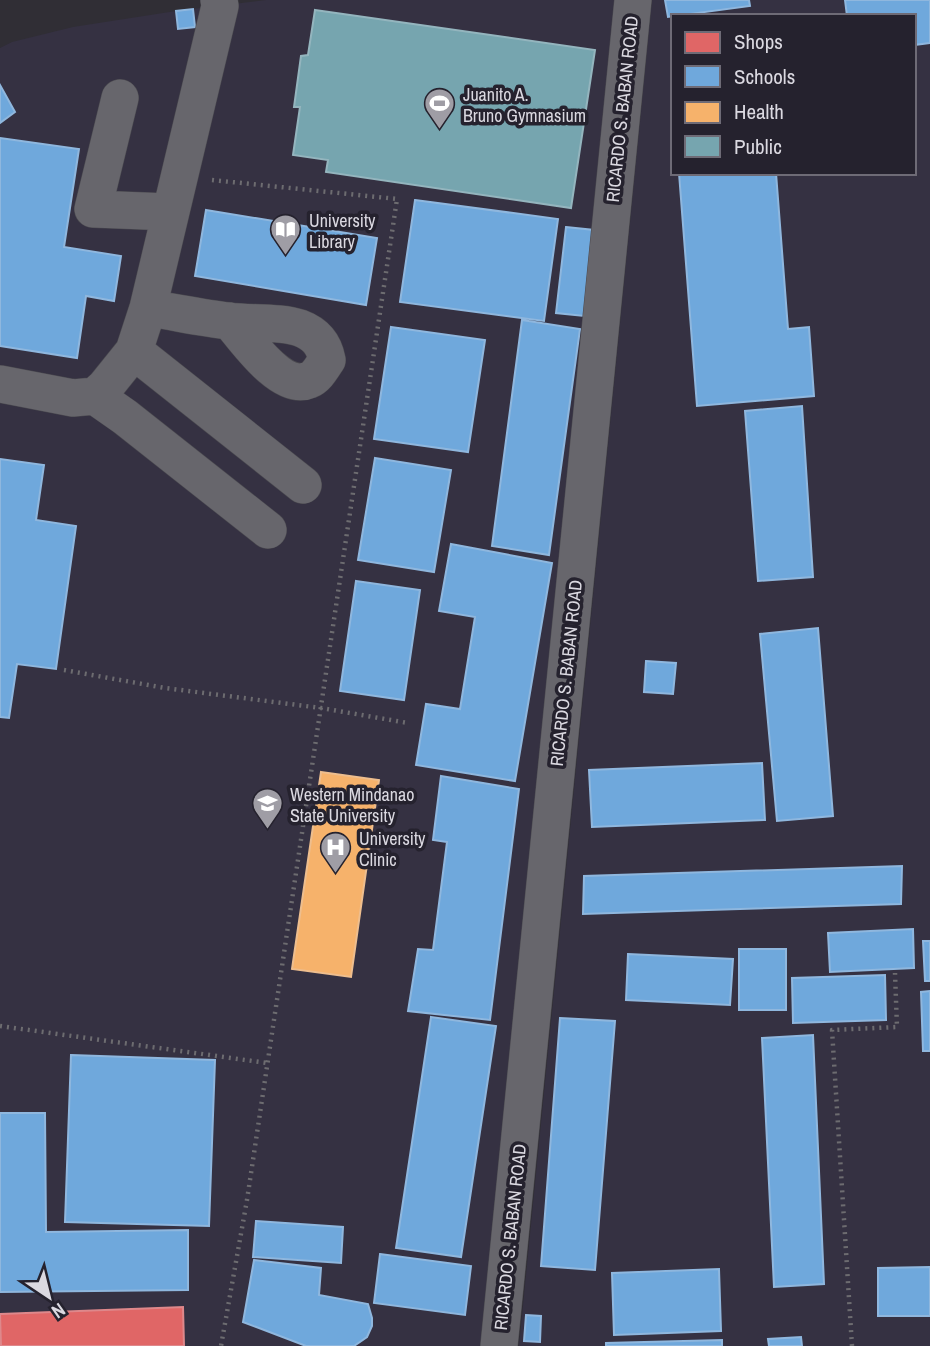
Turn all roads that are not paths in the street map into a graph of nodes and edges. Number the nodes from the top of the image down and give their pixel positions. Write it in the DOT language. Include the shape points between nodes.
graph roads {
  1 [pos="219,0"];
  2 [pos="633,0"];
  3 [pos="120,98"];
  4 [pos="170,212"];
  5 [pos="148,307"];
  6 [pos="230,321"];
  7 [pos="134,351"];
  8 [pos="0,384"];
  9 [pos="95,396"];
  10 [pos="303,485"];
  11 [pos="268,530"];
  12 [pos="499,1346"];
  1 -- 4 [label="street"];
  2 -- 12 [label="street, RICARDO S. BABAN ROAD"];
  3 -- 4 [label="street" via="93,209"];
  4 -- 5 [label="street"];
  5 -- 6 [label="street"];
  5 -- 7 [label="street"];
  7 -- 9 [label="street"];
  7 -- 10 [label="street"];
  8 -- 9 [label="street" via="73,398"];
  9 -- 11 [label="street"];
}
